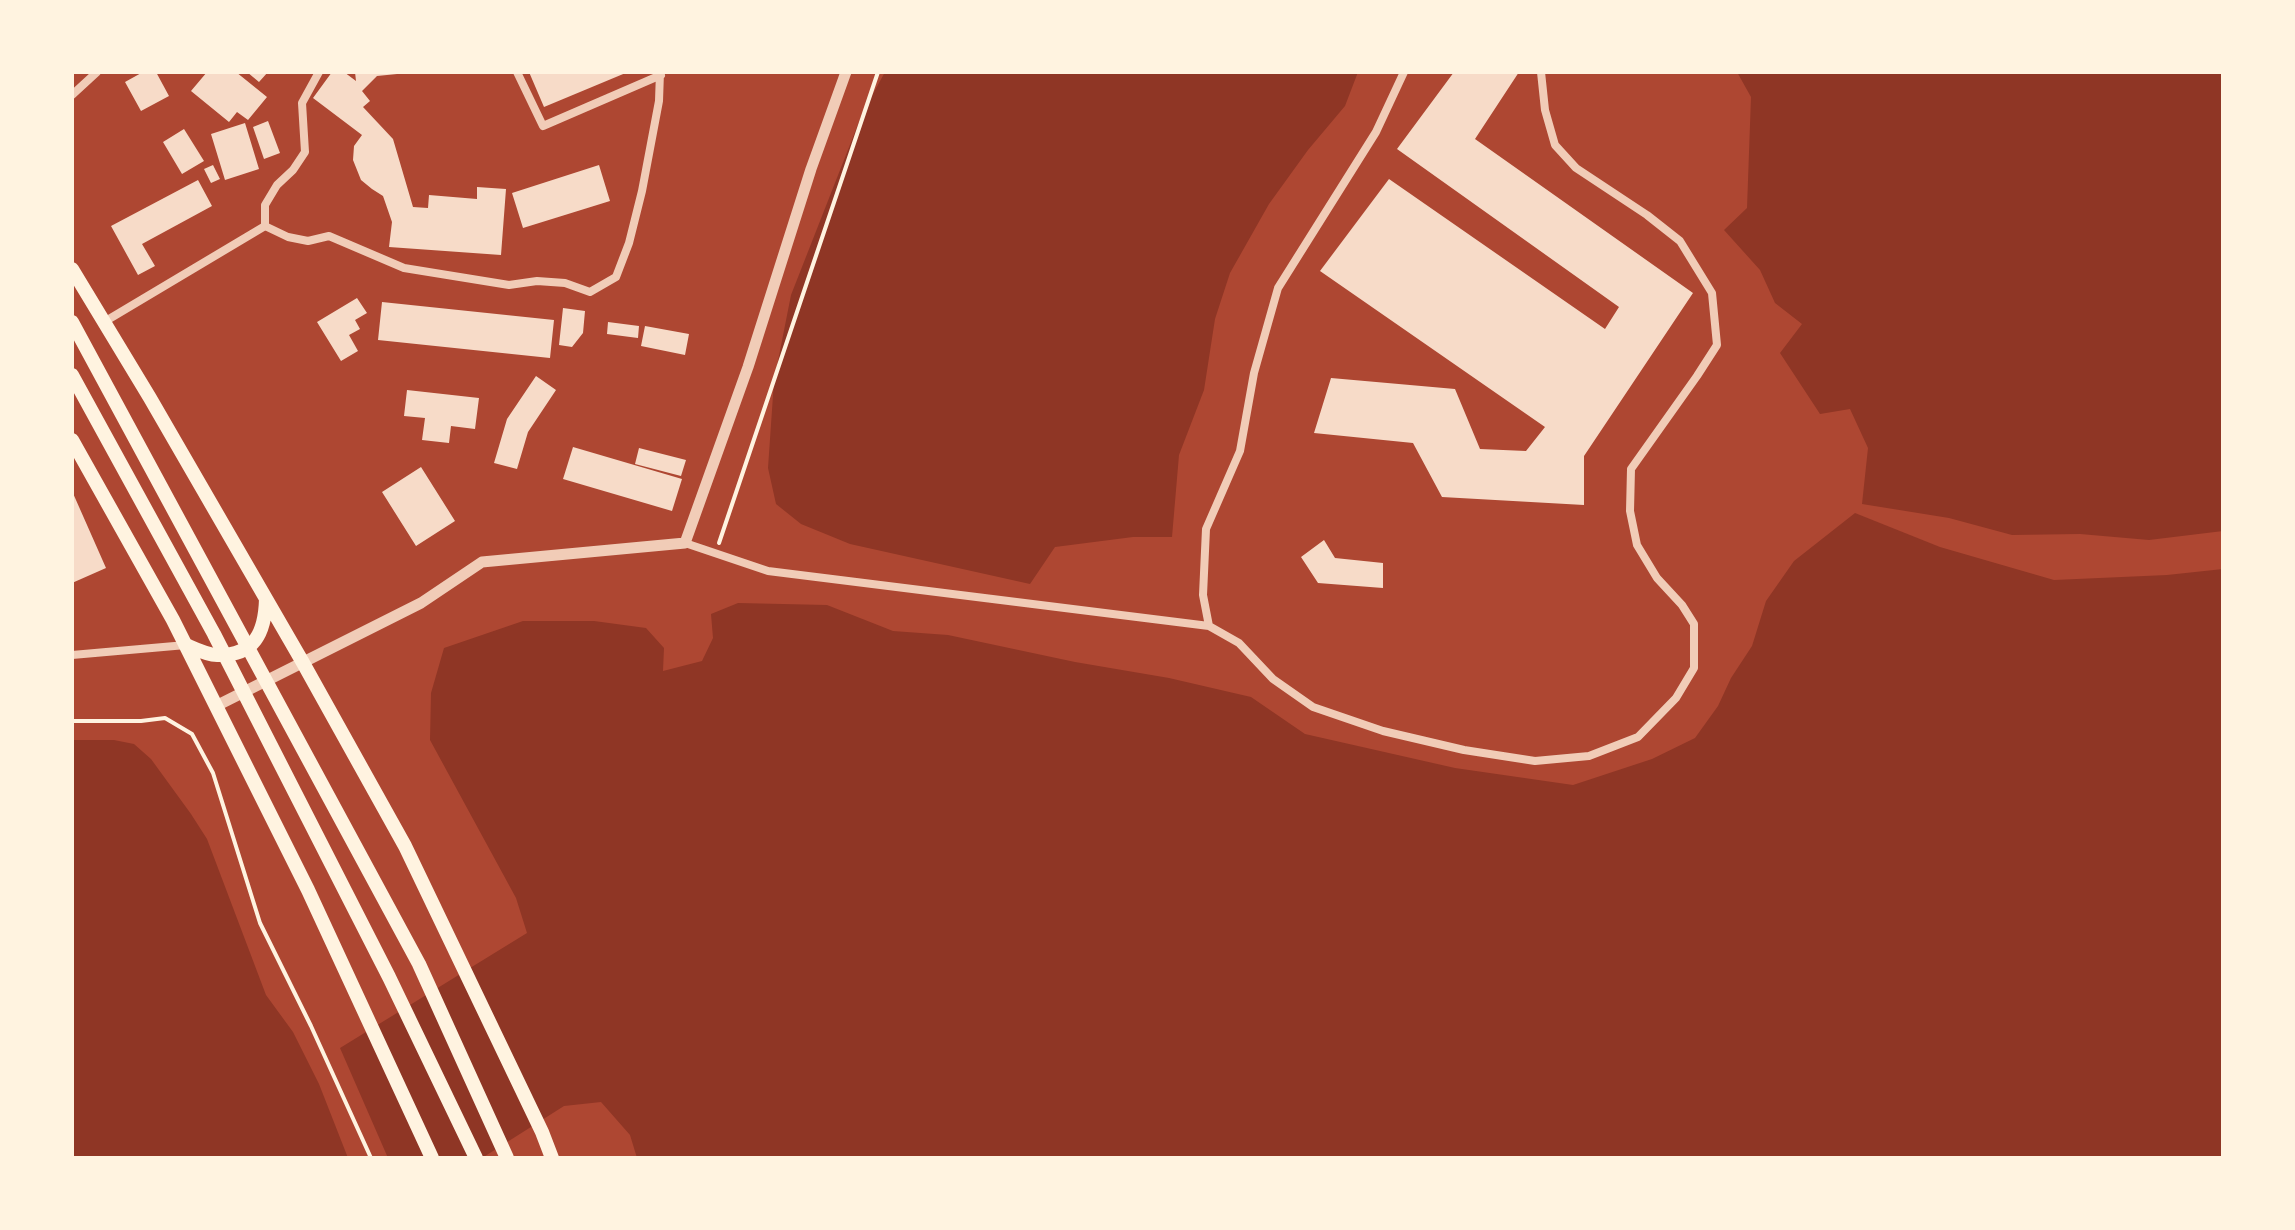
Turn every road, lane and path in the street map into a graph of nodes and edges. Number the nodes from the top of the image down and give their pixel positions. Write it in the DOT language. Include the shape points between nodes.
graph roads {
  1 [pos="97,72"];
  2 [pos="319,72"];
  3 [pos="517,72"];
  4 [pos="846,72"];
  5 [pos="878,72"];
  6 [pos="1404,72"];
  7 [pos="1541,72"];
  8 [pos="661,73"];
  9 [pos="72,95"];
  10 [pos="265,226"];
  11 [pos="72,269"];
  12 [pos="104,322"];
  13 [pos="74,325"];
  14 [pos="72,375"];
  15 [pos="72,440"];
  16 [pos="685,543"];
  17 [pos="716,553"];
  18 [pos="266,598"];
  19 [pos="1209,626"];
  20 [pos="186,645"];
  21 [pos="72,655"];
  22 [pos="302,661"];
  23 [pos="216,706"];
  24 [pos="72,721"];
  25 [pos="371,1158"];
  26 [pos="432,1158"];
  27 [pos="476,1158"];
  28 [pos="507,1158"];
  29 [pos="552,1158"];
  1 -- 9 [label="street"];
  2 -- 10 [label="street" via="302,103 305,152 265,205"];
  3 -- 8 [label="street" via="543,126"];
  4 -- 16 [label="street"];
  5 -- 17 [label="path"];
  6 -- 19 [label="street" via="1376,132 1278,288 1254,373 1240,451 1206,529 1203,595"];
  7 -- 19 [label="street" via="1555,145 1576,168 1680,241 1712,293 1717,345 1631,469 1630,511 1637,545 1694,624 1694,668 1676,698 1638,737 1589,756 1535,761 1383,731 1313,707 1273,679 1239,643"];
  8 -- 10 [label="street" via="629,243 616,277 590,292 565,283 509,285 404,268 329,236 308,241"];
  10 -- 12 [label="street"];
  11 -- 12 [label="main road"];
  12 -- 18 [label="main road"];
  13 -- 28 [label="main road" via="419,964"];
  14 -- 27 [label="main road" via="214,634"];
  15 -- 20 [label="main road"];
  16 -- 17 [label="street"];
  16 -- 22 [label="street" via="482,562 421,603"];
  17 -- 19 [label="street" via="768,571"];
  18 -- 20 [label="main road" via="259,637 242,652 215,656"];
  18 -- 22 [label="main road"];
  20 -- 21 [label="street"];
  20 -- 23 [label="main road"];
  22 -- 23 [label="street"];
  22 -- 29 [label="main road" via="405,846"];
  23 -- 26 [label="main road"];
  24 -- 25 [label="path" via="165,718 192,734 213,773 260,923"];
}
